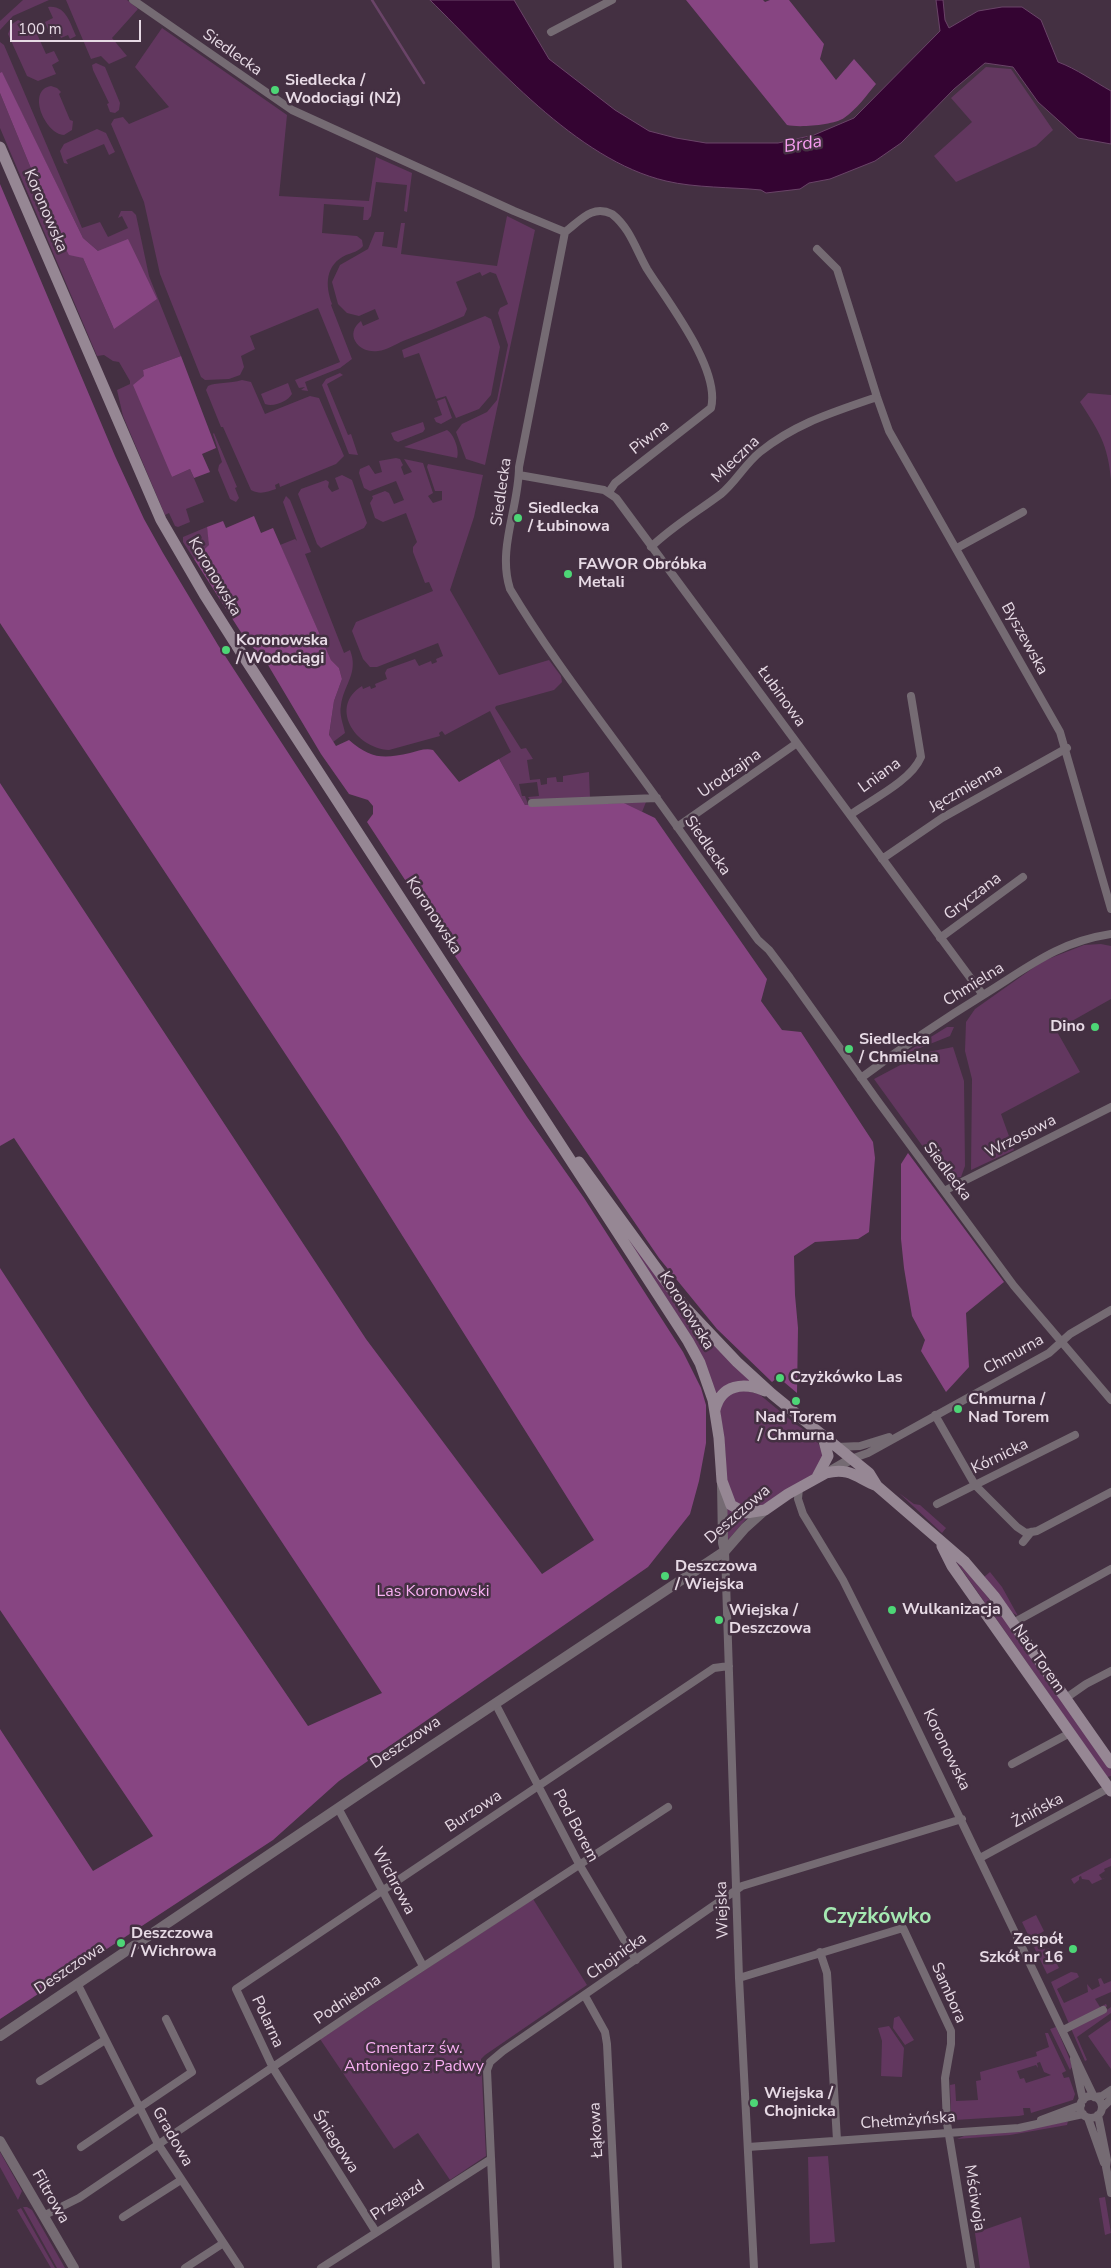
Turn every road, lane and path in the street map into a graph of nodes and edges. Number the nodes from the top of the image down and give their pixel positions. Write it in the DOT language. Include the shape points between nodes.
graph roads {
  1 [pos="133,0"];
  2 [pos="612,0"];
  3 [pos="552,32"];
  4 [pos="0,147"];
  5 [pos="565,232"];
  6 [pos="817,249"];
  7 [pos="877,397"];
  8 [pos="519,475"];
  9 [pos="609,492"];
  10 [pos="1023,512"];
  11 [pos="651,546"];
  12 [pos="957,548"];
  13 [pos="912,696"];
  14 [pos="798,743"];
  15 [pos="1067,748"];
  16 [pos="657,798"];
  17 [pos="532,803"];
  18 [pos="850,815"];
  19 [pos="677,827"];
  20 [pos="882,858"];
  21 [pos="1023,877"];
  22 [pos="1111,910"];
  23 [pos="1111,934"];
  24 [pos="940,938"];
  25 [pos="983,995"];
  26 [pos="861,1078"];
  27 [pos="1111,1107"];
  28 [pos="543,1115"];
  29 [pos="944,1192"];
  30 [pos="1111,1310"];
  31 [pos="1062,1342"];
  32 [pos="772,1394"];
  33 [pos="1111,1400"];
  34 [pos="715,1410"];
  35 [pos="935,1415"];
  36 [pos="900,1433"];
  37 [pos="1075,1435"];
  38 [pos="823,1437"];
  39 [pos="836,1447"];
  40 [pos="851,1459"];
  41 [pos="821,1476"];
  42 [pos="722,1481"];
  43 [pos="975,1485"];
  44 [pos="877,1486"];
  45 [pos="799,1488"];
  46 [pos="1111,1492"];
  47 [pos="937,1504"];
  48 [pos="765,1510"];
  49 [pos="1031,1532"];
  50 [pos="1023,1542"];
  51 [pos="941,1544"];
  52 [pos="725,1551"];
  53 [pos="1111,1569"];
  54 [pos="1013,1623"];
  55 [pos="729,1666"];
  56 [pos="1111,1671"];
  57 [pos="1066,1698"];
  58 [pos="495,1703"];
  59 [pos="1070,1732"];
  60 [pos="1111,1763"];
  61 [pos="1012,1764"];
  62 [pos="539,1787"];
  63 [pos="1110,1790"];
  64 [pos="668,1807"];
  65 [pos="338,1808"];
  66 [pos="962,1819"];
  67 [pos="980,1858"];
  68 [pos="579,1864"];
  69 [pos="382,1890"];
  70 [pos="736,1890"];
  71 [pos="820,1952"];
  72 [pos="636,1960"];
  73 [pos="423,1966"];
  74 [pos="739,1978"];
  75 [pos="76,1983"];
  76 [pos="236,1989"];
  77 [pos="585,1996"];
  78 [pos="1103,2010"];
  79 [pos="166,2019"];
  80 [pos="1063,2030"];
  81 [pos="0,2036"];
  82 [pos="104,2040"];
  83 [pos="1072,2052"];
  84 [pos="272,2068"];
  85 [pos="40,2081"];
  86 [pos="1111,2090"];
  87 [pos="1094,2097"];
  88 [pos="1111,2100"];
  89 [pos="1082,2102"];
  90 [pos="139,2107"];
  91 [pos="1100,2112"];
  92 [pos="1086,2116"];
  93 [pos="1011,2128"];
  94 [pos="950,2132"];
  95 [pos="837,2140"];
  96 [pos="0,2141"];
  97 [pos="158,2144"];
  98 [pos="80,2147"];
  99 [pos="748,2147"];
  100 [pos="491,2159"];
  101 [pos="1106,2167"];
  102 [pos="181,2180"];
  103 [pos="1111,2193"];
  104 [pos="43,2216"];
  105 [pos="123,2218"];
  106 [pos="376,2232"];
  107 [pos="222,2244"];
  108 [pos="74,2268"];
  109 [pos="185,2268"];
  110 [pos="240,2268"];
  111 [pos="321,2268"];
  112 [pos="496,2268"];
  113 [pos="618,2268"];
  114 [pos="754,2268"];
  115 [pos="971,2268"];
  1 -- 5 [label="street, Siedlecka" via="292,110 514,212"];
  2 -- 3 [label="street"];
  4 -- 28 [label="main road, Koronowska" via="141,477 177,549"];
  5 -- 8 [label="street, Siedlecka"];
  5 -- 9 [label="street, Piwna" via="595,211 612,214 622,224 646,268 683,323 704,364 712,395 711,408 615,483"];
  6 -- 7 [label="street, Byszewska" via="837,269"];
  7 -- 11 [label="street, Mleczna" via="808,421 773,443 746,465 724,491"];
  7 -- 12 [label="street, Byszewska" via="889,431"];
  8 -- 9 [label="street"];
  8 -- 16 [label="street, Siedlecka" via="506,556 510,589 584,700"];
  9 -- 11 [label="street, Łubinowa"];
  10 -- 12 [label="street"];
  11 -- 14 [label="street, Łubinowa"];
  12 -- 15 [label="street, Byszewska"];
  13 -- 18 [label="street, Lniana" via="921,757 918,766"];
  14 -- 18 [label="street, Łubinowa"];
  14 -- 19 [label="street, Urodzajna"];
  15 -- 20 [label="street, Jęczmienna" via="942,818"];
  15 -- 22 [label="street, Byszewska"];
  16 -- 17 [label="street"];
  16 -- 19 [label="street, Siedlecka"];
  18 -- 20 [label="street, Łubinowa"];
  19 -- 26 [label="street, Siedlecka"];
  20 -- 24 [label="street, Łubinowa"];
  21 -- 24 [label="street, Gryczana"];
  23 -- 25 [label="street, Chmielna" via="1066,945"];
  24 -- 25 [label="street, Łubinowa"];
  25 -- 26 [label="street, Chmielna" via="900,1048"];
  26 -- 29 [label="street, Siedlecka"];
  27 -- 29 [label="street, Wrzosowa"];
  28 -- 32 [label="main road, Koronowska" via="684,1306"];
  28 -- 34 [label="main road, Koronowska" via="688,1341 707,1382"];
  29 -- 31 [label="street, Siedlecka" via="1014,1286"];
  30 -- 31 [label="street, Chmurna"];
  31 -- 33 [label="street, Siedlecka"];
  31 -- 35 [label="street, Chmurna" via="1054,1351"];
  32 -- 34 [label="main road" via="751,1386 737,1386 723,1393"];
  32 -- 38 [label="main road, Koronowska"];
  34 -- 42 [label="main road, Koronowska"];
  35 -- 36 [label="street, Chmurna"];
  35 -- 43 [label="street"];
  36 -- 39 [label="street, Chmurna" via="860,1446"];
  36 -- 40 [label="street, Chmurna" via="868,1453"];
  37 -- 43 [label="street, Kórnicka"];
  38 -- 39 [label="main road, Koronowska"];
  38 -- 41 [label="main road" via="828,1456"];
  39 -- 40 [label="main road, Koronowska"];
  40 -- 41 [label="street, Chmurna"];
  40 -- 44 [label="main road, Nad Torem" via="869,1473"];
  41 -- 44 [label="main road, Nad Torem" via="846,1471"];
  41 -- 45 [label="main road, Deszczowa"];
  42 -- 48 [label="main road" via="734,1508 752,1513"];
  42 -- 52 [label="street, Koronowska"];
  43 -- 47 [label="street, Kórnicka"];
  43 -- 49 [label="street" via="1017,1527 1026,1533"];
  44 -- 51 [label="main road, Nad Torem"];
  45 -- 48 [label="main road, Deszczowa"];
  45 -- 66 [label="street, Koronowska" via="798,1499 805,1519 843,1580"];
  46 -- 49 [label="street"];
  48 -- 52 [label="street, Deszczowa"];
  49 -- 50 [label="street"];
  51 -- 54 [label="main road, Nad Torem" via="965,1562"];
  51 -- 59 [label="main road, Nad Torem" via="952,1566"];
  52 -- 55 [label="street, Wiejska"];
  52 -- 58 [label="street, Deszczowa"];
  53 -- 54 [label="street"];
  54 -- 57 [label="main road, Nad Torem"];
  55 -- 62 [label="street, Burzowa" via="714,1668"];
  55 -- 70 [label="street, Wiejska"];
  56 -- 57 [label="street"];
  57 -- 60 [label="main road, Nad Torem"];
  58 -- 62 [label="street, Pod Borem"];
  58 -- 65 [label="street, Deszczowa"];
  59 -- 61 [label="street"];
  59 -- 63 [label="main road, Nad Torem"];
  62 -- 68 [label="street, Pod Borem"];
  62 -- 69 [label="street, Burzowa"];
  63 -- 67 [label="street, Żnińska"];
  64 -- 68 [label="street, Podniebna"];
  65 -- 69 [label="street, Wichrowa"];
  65 -- 75 [label="street, Deszczowa"];
  66 -- 67 [label="street, Koronowska"];
  66 -- 70 [label="street, Chojnicka"];
  67 -- 80 [label="street, Koronowska"];
  68 -- 72 [label="street, Pod Borem"];
  68 -- 73 [label="street, Podniebna"];
  69 -- 73 [label="street, Wichrowa"];
  69 -- 76 [label="street, Burzowa"];
  70 -- 72 [label="street, Chojnicka"];
  70 -- 74 [label="street, Wiejska"];
  71 -- 74 [label="street"];
  71 -- 94 [label="street, Sambora" via="903,1928 951,2031 952,2044 945,2078"];
  71 -- 95 [label="street" via="827,1973"];
  72 -- 77 [label="street, Chojnicka"];
  73 -- 84 [label="street, Podniebna"];
  74 -- 99 [label="street, Wiejska"];
  75 -- 81 [label="street, Deszczowa"];
  75 -- 82 [label="street, Gradowa"];
  76 -- 84 [label="street, Polarna"];
  77 -- 100 [label="street, Chojnicka" via="490,2062 486,2070"];
  77 -- 113 [label="street, Łąkowa" via="605,2032 607,2044"];
  78 -- 80 [label="street"];
  79 -- 90 [label="street, Gradowa" via="192,2072"];
  80 -- 83 [label="street, Koronowska"];
  82 -- 85 [label="street"];
  82 -- 90 [label="street, Gradowa"];
  83 -- 87 [label="street, Koronowska"];
  83 -- 89 [label="street, Koronowska"];
  84 -- 97 [label="street, Podniebna"];
  84 -- 106 [label="street, Śniegowa"];
  86 -- 87 [label="street, Chełmżyńska"];
  87 -- 89 [label="street, Chełmżyńska"];
  87 -- 91 [label="street, Koronowska" via="1100,2101"];
  88 -- 91 [label="street"];
  89 -- 92 [label="street, Koronowska"];
  89 -- 93 [label="street, Chełmżyńska"];
  90 -- 97 [label="street, Gradowa"];
  90 -- 98 [label="street, Gradowa"];
  91 -- 92 [label="street, Chełmżyńska"];
  91 -- 101 [label="street"];
  92 -- 93 [label="street, Chełmżyńska"];
  92 -- 101 [label="street"];
  93 -- 94 [label="street, Chełmżyńska"];
  94 -- 95 [label="street, Chełmżyńska"];
  94 -- 115 [label="street, Mściwoja"];
  95 -- 99 [label="street, Chełmżyńska"];
  96 -- 104 [label="street, Filtrowa"];
  97 -- 102 [label="street, Gradowa"];
  97 -- 104 [label="street, Podniebna" via="79,2198"];
  99 -- 114 [label="street, Wiejska"];
  100 -- 106 [label="street, Przejazd"];
  100 -- 112 [label="street, Chojnicka"];
  101 -- 103 [label="street"];
  102 -- 105 [label="street, Gradowa"];
  102 -- 107 [label="street, Gradowa"];
  104 -- 108 [label="street, Filtrowa"];
  106 -- 111 [label="street, Przejazd"];
  107 -- 109 [label="street"];
  107 -- 110 [label="street, Gradowa"];
}
